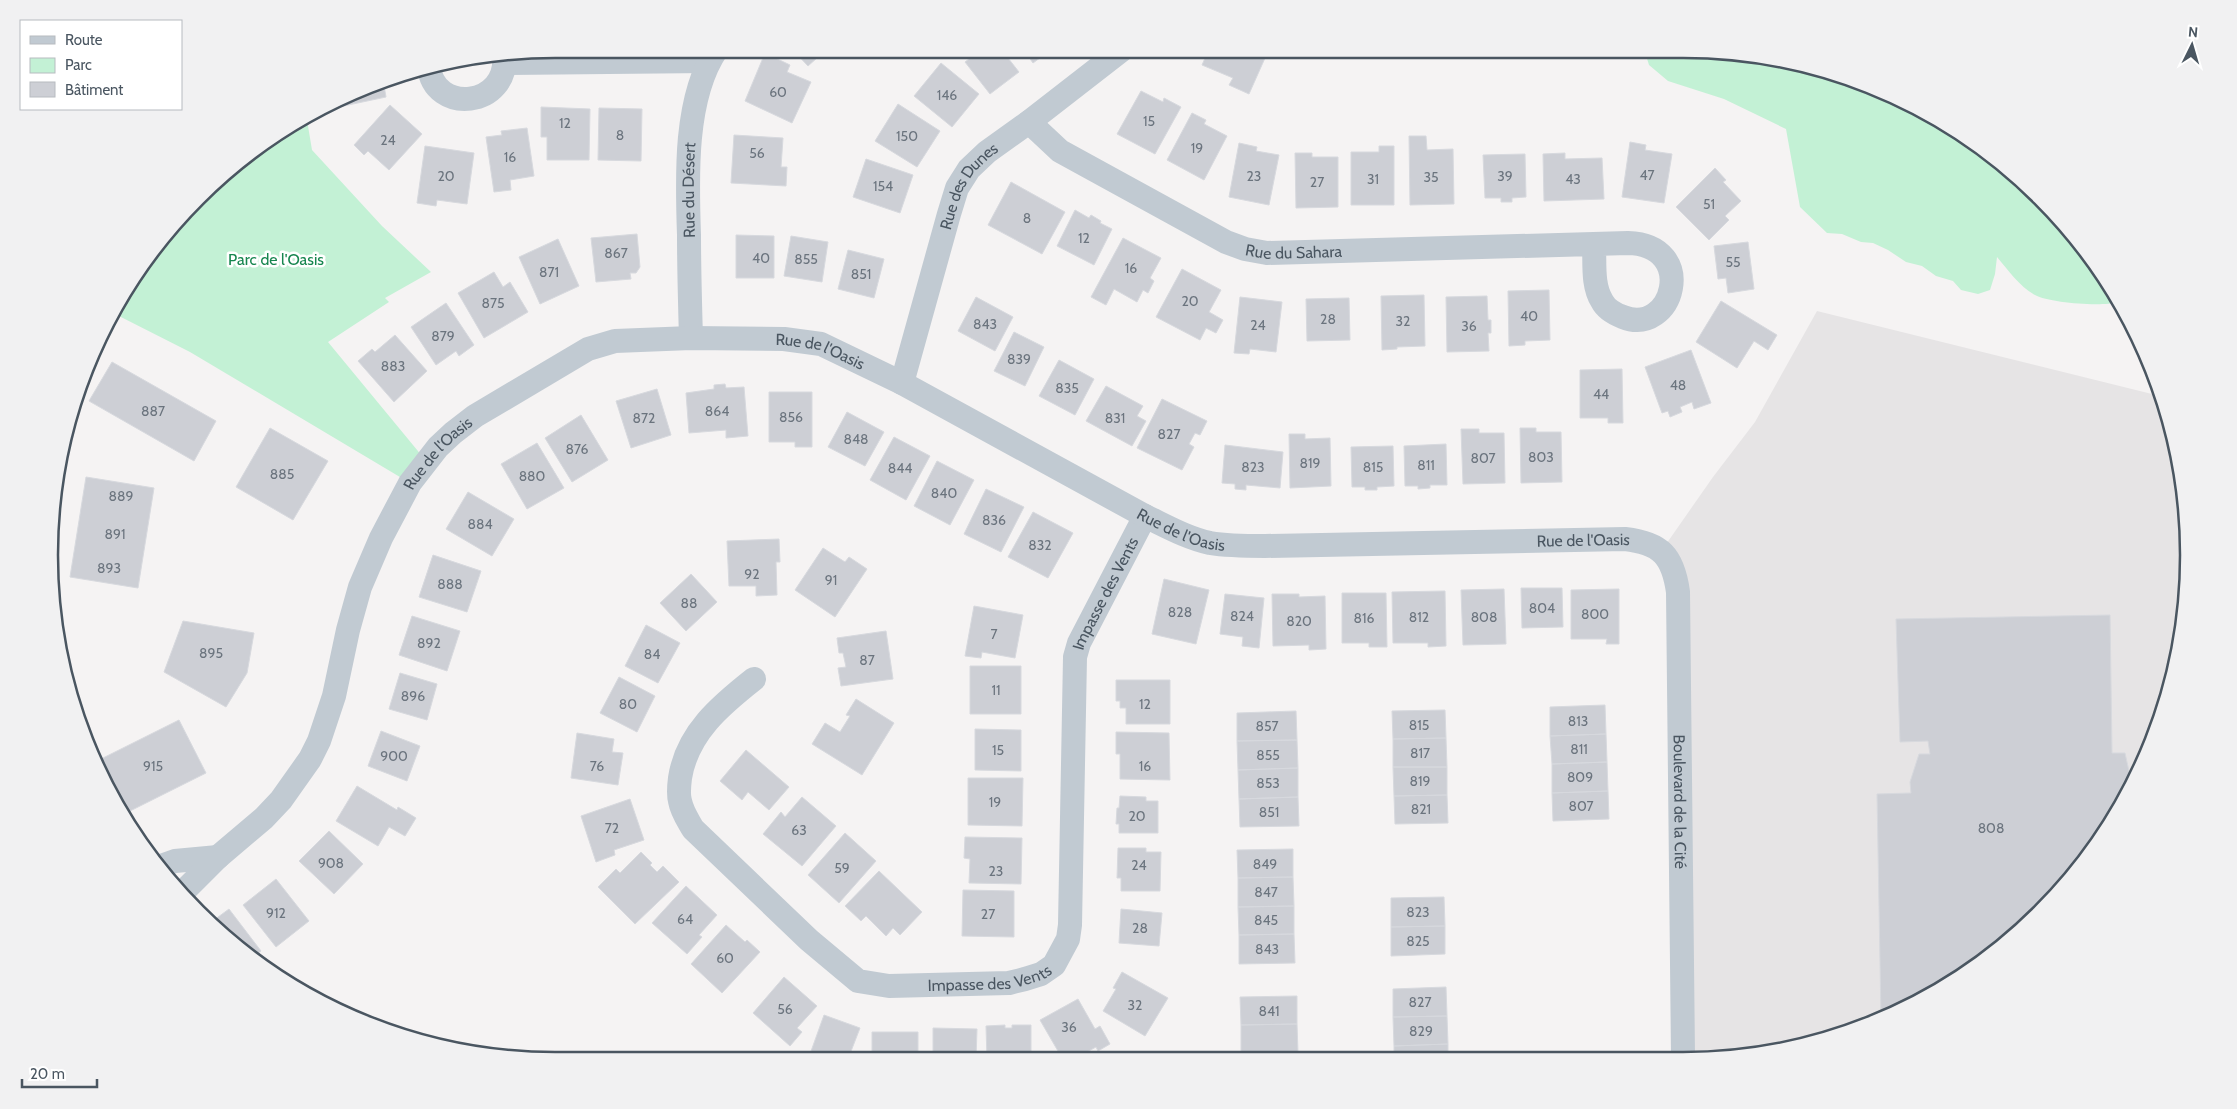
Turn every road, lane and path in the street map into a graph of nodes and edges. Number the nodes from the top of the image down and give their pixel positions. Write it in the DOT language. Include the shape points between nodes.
graph roads {
  1 [pos="712,58"];
  2 [pos="1111,58"];
  3 [pos="505,61"];
  4 [pos="431,73"];
  5 [pos="1029,122"];
  6 [pos="1594,244"];
  7 [pos="691,338"];
  8 [pos="902,383"];
  9 [pos="1145,516"];
  10 [pos="1662,550"];
  11 [pos="754,678"];
  12 [pos="218,857"];
  13 [pos="166,864"];
  14 [pos="187,888"];
  15 [pos="1683,1052"];
  1 -- 7 [label="street, Rue du Désert" via="696,105 689,140"];
  2 -- 5 [label="street, Rue des Dunes"];
  3 -- 4 [label="street" via="496,86 476,99 452,97 442,91"];
  5 -- 6 [label="street, Rue du Sahara" via="1060,151 1226,242 1245,249 1267,253"];
  5 -- 8 [label="street, Rue des Dunes" via="986,152 969,169 958,188"];
  7 -- 8 [label="street, Rue de l'Oasis" via="803,340 839,351"];
  7 -- 12 [label="street, Rue de l'Oasis" via="615,341 588,349 475,416 438,447 410,483 368,567 354,606 332,703 310,759 270,812"];
  8 -- 9 [label="street, Rue de l'Oasis"];
  9 -- 10 [label="street, Rue de l'Oasis" via="1185,535 1232,546 1625,539 1640,540"];
  9 -- 11 [label="street, Impasse des Vents" via="1079,643 1075,657 1070,925 1062,952 1054,965 1041,974 1009,983 889,986 858,981 809,940 694,829 680,800 682,770 688,750 710,716"];
  10 -- 15 [label="street, Boulevard de la Cité" via="1671,563 1678,592"];
  12 -- 13 [label="street"];
  12 -- 14 [label="street, Rue de l'Oasis"];
}
